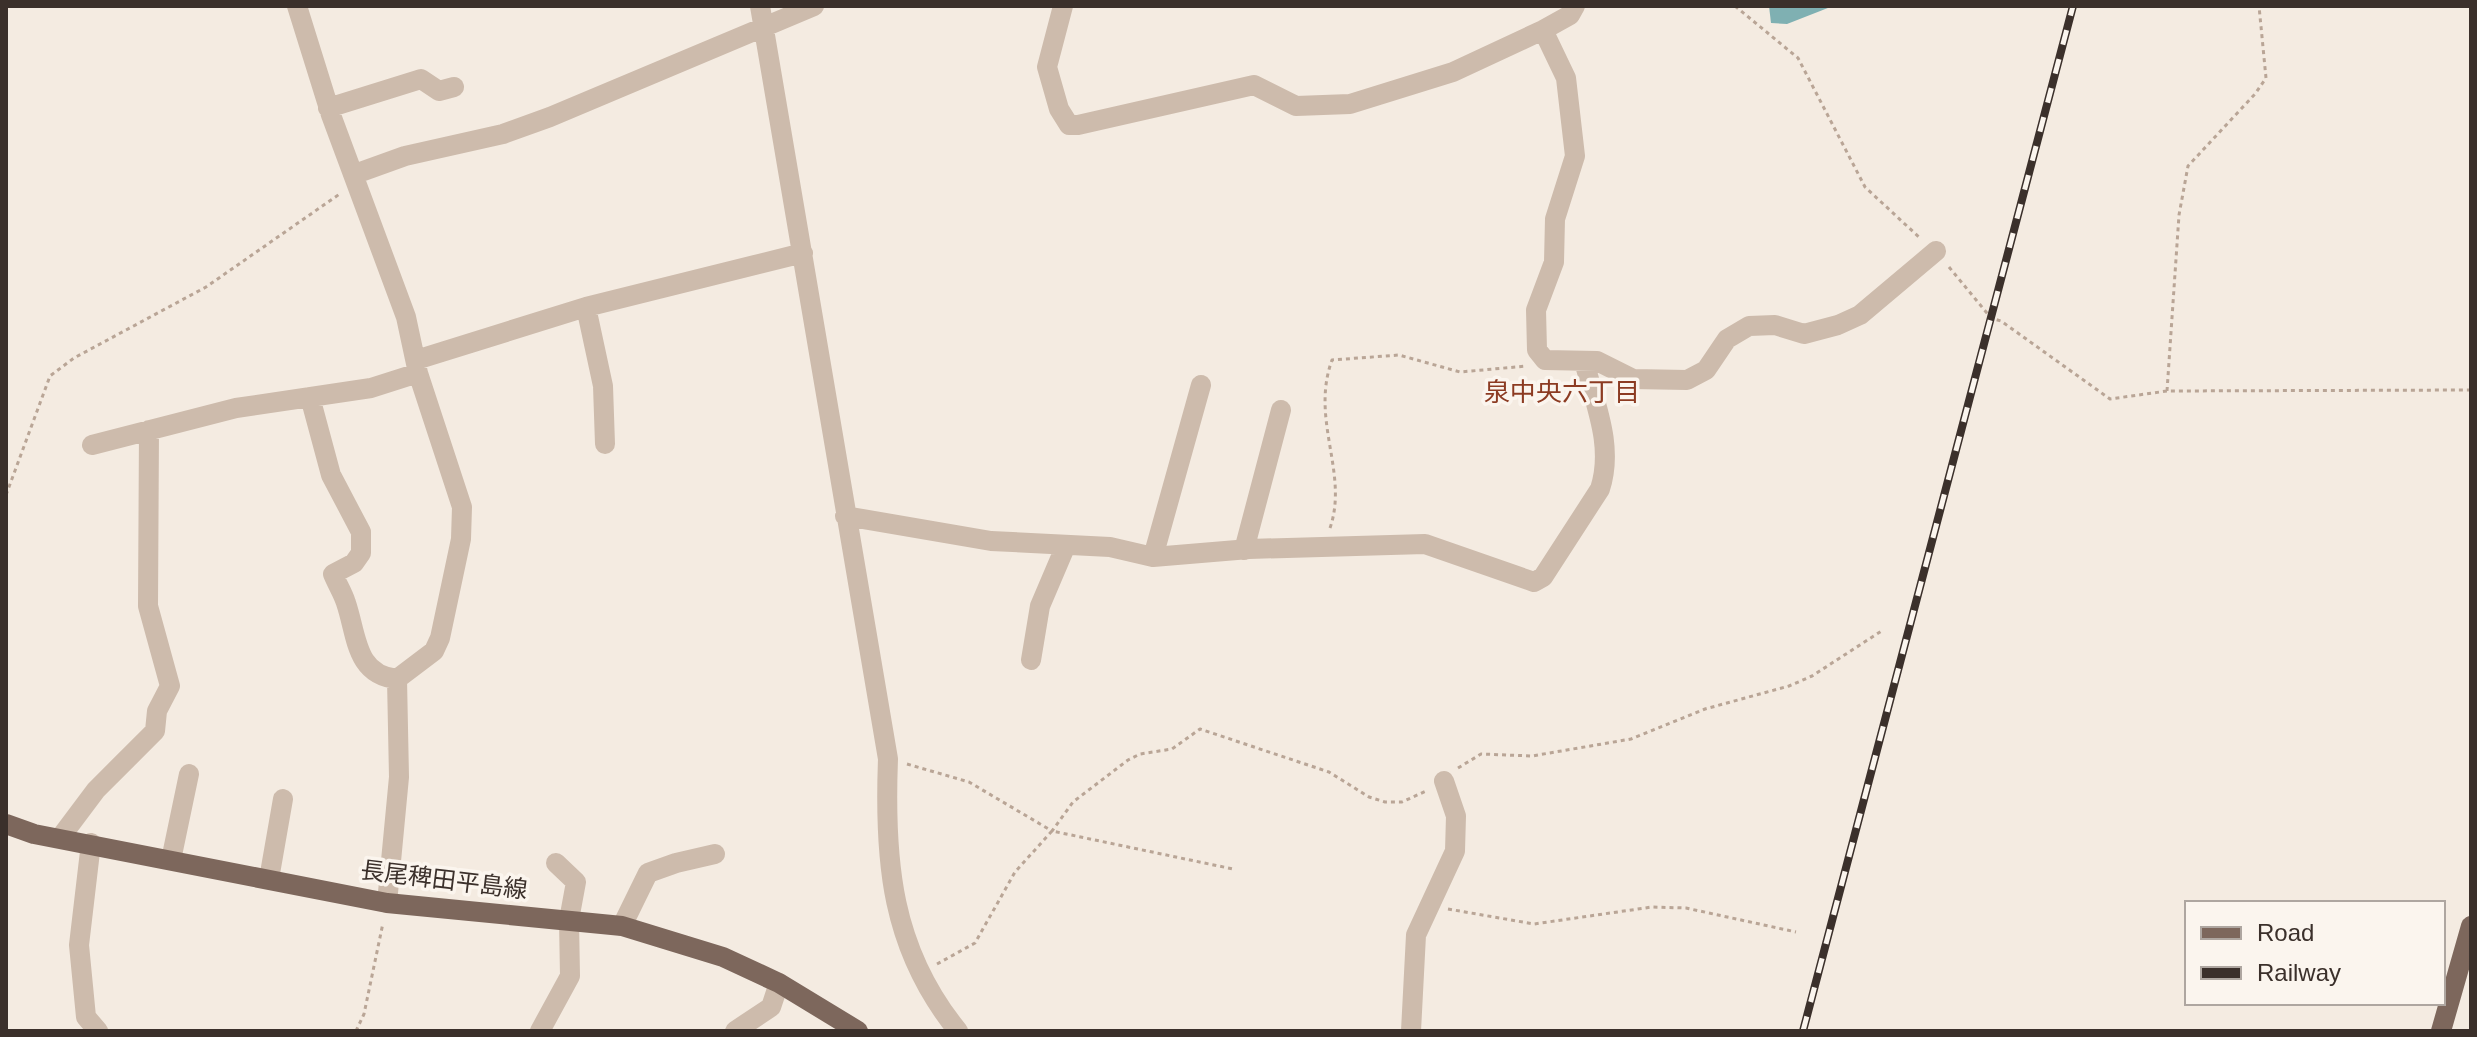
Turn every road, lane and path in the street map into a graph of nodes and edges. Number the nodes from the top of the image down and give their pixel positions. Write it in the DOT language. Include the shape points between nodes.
graph roads {
  1 [pos="297,6"];
  2 [pos="760,6"];
  3 [pos="814,6"];
  4 [pos="1063,6"];
  5 [pos="1575,6"];
  6 [pos="1735,6"];
  7 [pos="2259,6"];
  8 [pos="767,28"];
  9 [pos="1543,30"];
  10 [pos="454,87"];
  11 [pos="328,108"];
  12 [pos="355,174"];
  13 [pos="1936,251"];
  14 [pos="803,253"];
  15 [pos="586,307"];
  16 [pos="1545,360"];
  17 [pos="1584,361"];
  18 [pos="417,367"];
  19 [pos="1201,385"];
  20 [pos="2471,390"];
  21 [pos="2167,391"];
  22 [pos="310,397"];
  23 [pos="1281,410"];
  24 [pos="149,430"];
  25 [pos="605,444"];
  26 [pos="92,445"];
  27 [pos="6,495"];
  28 [pos="845,516"];
  29 [pos="1066,545"];
  30 [pos="1317,547"];
  31 [pos="1244,550"];
  32 [pos="1153,557"];
  33 [pos="1883,630"];
  34 [pos="1031,660"];
  35 [pos="397,679"];
  36 [pos="888,759"];
  37 [pos="189,774"];
  38 [pos="1444,781"];
  39 [pos="283,799"];
  40 [pos="6,824"];
  41 [pos="1052,831"];
  42 [pos="60,838"];
  43 [pos="91,843"];
  44 [pos="715,854"];
  45 [pos="171,860"];
  46 [pos="556,863"];
  47 [pos="1233,869"];
  48 [pos="269,879"];
  49 [pos="387,903"];
  50 [pos="1432,906"];
  51 [pos="569,920"];
  52 [pos="622,926"];
  53 [pos="2471,926"];
  54 [pos="1796,932"];
  55 [pos="921,978"];
  56 [pos="779,983"];
  57 [pos="98,1031"];
  58 [pos="356,1031"];
  59 [pos="540,1031"];
  60 [pos="735,1031"];
  61 [pos="858,1031"];
  62 [pos="958,1031"];
  63 [pos="1411,1031"];
  64 [pos="2441,1031"];
  1 -- 11 [label="street"];
  2 -- 8 [label="street"];
  3 -- 8 [label="street"];
  4 -- 9 [label="street" via="1047,67 1069,125 1254,85 1296,106 1350,104 1453,72"];
  5 -- 9 [label="street" via="1570,15"];
  6 -- 13 [label="path" via="1798,58 1865,187"];
  7 -- 21 [label="path" via="2266,78 2188,166 2179,215"];
  8 -- 12 [label="street" via="711,46 610,94 503,134 405,156"];
  8 -- 14 [label="street"];
  9 -- 16 [label="street" via="1566,78 1575,156 1555,219 1554,262 1536,310 1537,350"];
  10 -- 11 [label="street" via="439,91 421,79"];
  11 -- 12 [label="street"];
  12 -- 18 [label="street" via="406,317"];
  12 -- 27 [label="path" via="342,192 206,287 50,376"];
  13 -- 17 [label="street" via="1860,315 1804,334 1775,325 1749,326 1727,339 1706,370 1687,380 1633,379 1609,365"];
  13 -- 21 [label="path" via="1991,318 2110,399"];
  14 -- 15 [label="street"];
  14 -- 28 [label="street"];
  15 -- 18 [label="street"];
  15 -- 25 [label="street" via="603,386"];
  16 -- 17 [label="street"];
  16 -- 30 [label="path" via="1476,372 1399,355 1332,360 1323,394 1334,478 1332,525"];
  17 -- 30 [label="street" via="1605,443 1604,475 1543,577 1528,581 1425,544"];
  18 -- 22 [label="street" via="371,388"];
  18 -- 35 [label="street" via="462,507 461,539 440,638 434,651"];
  19 -- 32 [label="street"];
  20 -- 21 [label="path"];
  22 -- 24 [label="street" via="236,408"];
  22 -- 35 [label="street" via="331,475 361,532 361,553 333,574 361,657 373,671"];
  23 -- 31 [label="street"];
  24 -- 26 [label="street"];
  24 -- 42 [label="street" via="148,606 170,686 157,711 155,731 96,790"];
  28 -- 29 [label="street" via="991,541"];
  28 -- 36 [label="street"];
  29 -- 32 [label="street" via="1110,547"];
  29 -- 34 [label="street" via="1040,606"];
  30 -- 31 [label="street"];
  31 -- 32 [label="street"];
  33 -- 38 [label="path" via="1789,686 1609,744 1532,756 1481,754"];
  35 -- 49 [label="street" via="399,777"];
  36 -- 41 [label="path" via="969,782"];
  36 -- 55 [label="street" via="885,825 901,922"];
  37 -- 45 [label="street"];
  38 -- 41 [label="path" via="1402,802 1385,802 1329,772 1200,729 1172,749 1128,760 1073,802"];
  38 -- 50 [label="street" via="1456,816 1455,851"];
  39 -- 48 [label="street"];
  40 -- 42 [label="main road, 長尾稗田平島線"];
  41 -- 47 [label="path"];
  41 -- 55 [label="path" via="1015,872 975,943"];
  42 -- 43 [label="main road, 長尾稗田平島線"];
  43 -- 45 [label="main road, 長尾稗田平島線"];
  43 -- 57 [label="street" via="79,945 86,1017"];
  44 -- 52 [label="street" via="648,873"];
  45 -- 48 [label="main road, 長尾稗田平島線"];
  46 -- 51 [label="street" via="576,882"];
  48 -- 49 [label="main road, 長尾稗田平島線"];
  49 -- 51 [label="main road, 長尾稗田平島線"];
  49 -- 58 [label="path"];
  50 -- 54 [label="path" via="1534,924 1652,907 1686,908"];
  50 -- 63 [label="street" via="1416,935"];
  51 -- 52 [label="main road, 長尾稗田平島線"];
  51 -- 59 [label="street" via="570,976"];
  52 -- 56 [label="main road, 長尾稗田平島線" via="686,943"];
  53 -- 64 [label="main road"];
  55 -- 62 [label="street"];
  56 -- 60 [label="street" via="771,1007"];
  56 -- 61 [label="main road, 長尾稗田平島線"];
}
